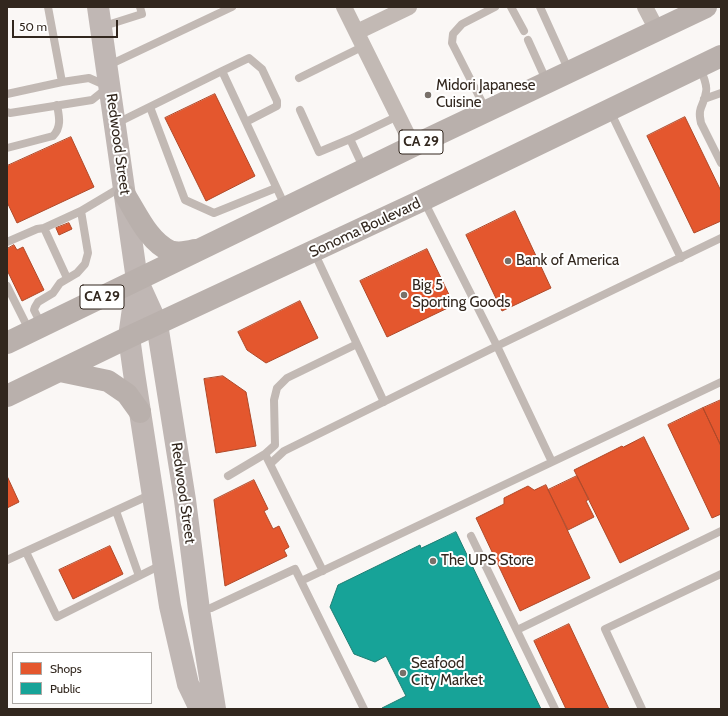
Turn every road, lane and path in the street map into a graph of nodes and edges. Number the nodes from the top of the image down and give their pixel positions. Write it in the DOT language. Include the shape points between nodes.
graph roads {
  1 [pos="48,7"];
  2 [pos="140,7"];
  3 [pos="232,7"];
  4 [pos="344,7"];
  5 [pos="409,7"];
  6 [pos="495,7"];
  7 [pos="511,7"];
  8 [pos="540,7"];
  9 [pos="645,7"];
  10 [pos="706,7"];
  11 [pos="99,17"];
  12 [pos="657,30"];
  13 [pos="524,32"];
  14 [pos="361,39"];
  15 [pos="528,40"];
  16 [pos="721,56"];
  17 [pos="700,66"];
  18 [pos="222,71"];
  19 [pos="569,72"];
  20 [pos="108,76"];
  21 [pos="299,78"];
  22 [pos="62,82"];
  23 [pos="547,82"];
  24 [pos="721,93"];
  25 [pos="7,94"];
  26 [pos="704,99"];
  27 [pos="57,105"];
  28 [pos="150,107"];
  29 [pos="300,110"];
  30 [pos="609,110"];
  31 [pos="487,111"];
  32 [pos="7,112"];
  33 [pos="398,116"];
  34 [pos="246,122"];
  35 [pos="114,125"];
  36 [pos="350,139"];
  37 [pos="413,146"];
  38 [pos="7,148"];
  39 [pos="721,163"];
  40 [pos="364,170"];
  41 [pos="276,188"];
  42 [pos="124,191"];
  43 [pos="423,200"];
  44 [pos="286,208"];
  45 [pos="81,211"];
  46 [pos="44,228"];
  47 [pos="721,238"];
  48 [pos="7,242"];
  49 [pos="202,249"];
  50 [pos="313,252"];
  51 [pos="681,258"];
  52 [pos="67,278"];
  53 [pos="137,280"];
  54 [pos="7,286"];
  55 [pos="157,324"];
  56 [pos="36,329"];
  57 [pos="129,336"];
  58 [pos="7,344"];
  59 [pos="357,344"];
  60 [pos="497,346"];
  61 [pos="60,370"];
  62 [pos="721,382"];
  63 [pos="7,396"];
  64 [pos="384,402"];
  65 [pos="140,412"];
  66 [pos="265,454"];
  67 [pos="552,462"];
  68 [pos="270,464"];
  69 [pos="228,476"];
  70 [pos="153,494"];
  71 [pos="116,511"];
  72 [pos="721,531"];
  73 [pos="471,536"];
  74 [pos="26,552"];
  75 [pos="7,560"];
  76 [pos="163,564"];
  77 [pos="323,571"];
  78 [pos="721,574"];
  79 [pos="139,576"];
  80 [pos="301,581"];
  81 [pos="199,610"];
  82 [pos="516,630"];
  83 [pos="200,709"];
  84 [pos="215,709"];
  85 [pos="364,709"];
  86 [pos="555,709"];
  87 [pos="642,709"];
  1 -- 22 [label="lane"];
  2 -- 11 [label="lane" via="142,14"];
  3 -- 20 [label="lane"];
  4 -- 14 [label="street"];
  5 -- 14 [label="street"];
  6 -- 31 [label="lane" via="462,24 453,34 452,43"];
  7 -- 13 [label="lane"];
  8 -- 19 [label="lane"];
  9 -- 12 [label="street"];
  10 -- 12 [label="main road, CA 29"];
  11 -- 20 [label="main road, Redwood Street"];
  12 -- 19 [label="main road, CA 29"];
  14 -- 21 [label="lane"];
  14 -- 33 [label="street"];
  15 -- 23 [label="lane"];
  16 -- 17 [label="main road, Sonoma Boulevard"];
  17 -- 26 [label="lane" via="707,90"];
  17 -- 30 [label="main road, Sonoma Boulevard"];
  18 -- 28 [label="lane"];
  18 -- 34 [label="lane"];
  18 -- 34 [label="lane" via="249,58 262,69 277,106"];
  19 -- 23 [label="main road, CA 29"];
  20 -- 22 [label="lane"];
  20 -- 27 [label="lane" via="92,100"];
  20 -- 35 [label="main road, Redwood Street"];
  22 -- 25 [label="lane"];
  23 -- 31 [label="main road, CA 29"];
  24 -- 26 [label="lane"];
  26 -- 39 [label="lane" via="699,110 700,116"];
  27 -- 32 [label="lane"];
  27 -- 38 [label="lane" via="60,119 58,131 53,136"];
  28 -- 35 [label="lane"];
  28 -- 41 [label="lane" via="185,200 214,213"];
  29 -- 36 [label="lane" via="319,152"];
  30 -- 43 [label="main road, Sonoma Boulevard"];
  30 -- 51 [label="lane"];
  31 -- 37 [label="main road, CA 29"];
  33 -- 36 [label="lane"];
  33 -- 37 [label="street"];
  34 -- 41 [label="lane"];
  35 -- 42 [label="main road, Redwood Street"];
  36 -- 40 [label="lane"];
  37 -- 40 [label="main road, CA 29"];
  40 -- 44 [label="main road, CA 29"];
  41 -- 44 [label="lane"];
  42 -- 45 [label="lane"];
  42 -- 49 [label="main road" via="159,244 171,251 182,253"];
  42 -- 53 [label="main road, Redwood Street"];
  43 -- 50 [label="main road, Sonoma Boulevard"];
  43 -- 60 [label="lane"];
  44 -- 49 [label="main road, CA 29"];
  45 -- 46 [label="lane"];
  45 -- 52 [label="lane" via="88,253 85,264 77,273"];
  46 -- 48 [label="lane"];
  46 -- 52 [label="lane"];
  47 -- 51 [label="lane"];
  49 -- 53 [label="main road, CA 29"];
  50 -- 55 [label="main road, Sonoma Boulevard"];
  50 -- 59 [label="lane"];
  51 -- 60 [label="lane"];
  52 -- 56 [label="lane" via="53,293 38,302 34,310"];
  53 -- 55 [label="main road, Redwood Street"];
  53 -- 56 [label="main road, CA 29"];
  53 -- 57 [label="main road, Redwood Street"];
  54 -- 56 [label="lane"];
  55 -- 57 [label="main road, Sonoma Boulevard"];
  55 -- 81 [label="main road, Redwood Street"];
  56 -- 58 [label="main road, CA 29"];
  57 -- 61 [label="main road, Sonoma Boulevard"];
  57 -- 65 [label="main road, Redwood Street"];
  59 -- 64 [label="lane"];
  59 -- 66 [label="lane" via="287,378 277,388 274,400 274,446"];
  60 -- 64 [label="lane"];
  60 -- 67 [label="lane"];
  61 -- 63 [label="main road, Sonoma Boulevard"];
  61 -- 65 [label="main road" via="108,381 127,394"];
  62 -- 67 [label="lane"];
  64 -- 68 [label="lane" via="284,451"];
  65 -- 70 [label="main road, Redwood Street"];
  66 -- 68 [label="lane"];
  66 -- 69 [label="lane"];
  67 -- 77 [label="lane"];
  68 -- 77 [label="lane"];
  70 -- 71 [label="lane"];
  70 -- 76 [label="main road, Redwood Street"];
  71 -- 74 [label="lane"];
  71 -- 79 [label="lane"];
  72 -- 82 [label="lane"];
  73 -- 82 [label="lane"];
  74 -- 75 [label="lane"];
  74 -- 79 [label="lane" via="57,617"];
  76 -- 79 [label="lane"];
  76 -- 83 [label="main road, Redwood Street" via="188,684"];
  77 -- 80 [label="lane"];
  78 -- 87 [label="lane" via="605,629"];
  80 -- 81 [label="lane" via="295,569 211,608"];
  80 -- 85 [label="lane"];
  81 -- 84 [label="main road, Redwood Street"];
  82 -- 86 [label="lane"];
}
